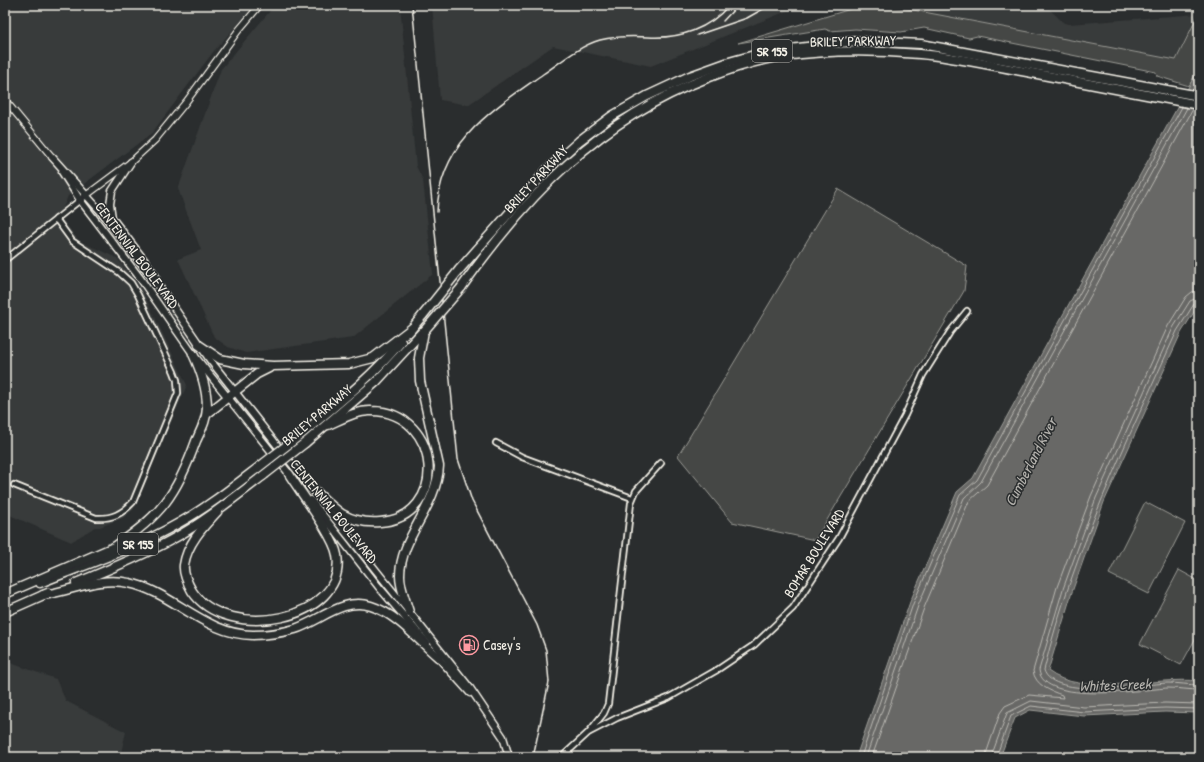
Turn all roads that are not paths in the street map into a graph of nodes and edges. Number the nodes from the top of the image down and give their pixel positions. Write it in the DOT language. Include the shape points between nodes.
graph roads {
  1 [pos="260,5"];
  2 [pos="1199,96"];
  3 [pos="5,100"];
  4 [pos="1199,105"];
  5 [pos="52,157"];
  6 [pos="130,162"];
  7 [pos="87,194"];
  8 [pos="80,200"];
  9 [pos="56,219"];
  10 [pos="5,260"];
  11 [pos="164,293"];
  12 [pos="966,311"];
  13 [pos="412,328"];
  14 [pos="424,331"];
  15 [pos="199,345"];
  16 [pos="194,354"];
  17 [pos="273,366"];
  18 [pos="235,392"];
  19 [pos="228,398"];
  20 [pos="207,414"];
  21 [pos="328,425"];
  22 [pos="496,444"];
  23 [pos="661,463"];
  24 [pos="289,474"];
  25 [pos="308,484"];
  26 [pos="14,485"];
  27 [pos="632,498"];
  28 [pos="217,512"];
  29 [pos="5,594"];
  30 [pos="43,596"];
  31 [pos="5,599"];
  32 [pos="5,612"];
  33 [pos="409,612"];
  34 [pos="438,657"];
  35 [pos="475,697"];
  36 [pos="588,733"];
  37 [pos="508,757"];
  38 [pos="562,757"];
  1 -- 6 [label="street, CENTENNIAL BOULEVARD" via="160,134"];
  2 -- 13 [label="highway, BRILEY PARKWAY / SR 155, bridge" via="921,44 857,41 765,52 729,62 690,76 647,96 612,116 579,141 548,169"];
  3 -- 5 [label="street"];
  4 -- 14 [label="highway, BRILEY PARKWAY / SR 155, bridge" via="999,67 915,54 862,51 784,56 731,69 652,101 583,149 546,185 493,245"];
  5 -- 7 [label="main road, CENTENNIAL BOULEVARD"];
  5 -- 8 [label="main road, CENTENNIAL BOULEVARD"];
  6 -- 7 [label="street, CENTENNIAL BOULEVARD"];
  6 -- 11 [label="main road" via="112,191 112,218 151,269"];
  7 -- 8 [label="street, CENTENNIAL BOULEVARD"];
  7 -- 11 [label="main road, CENTENNIAL BOULEVARD"];
  8 -- 9 [label="street, CENTENNIAL BOULEVARD"];
  8 -- 16 [label="main road, CENTENNIAL BOULEVARD"];
  9 -- 10 [label="street, CENTENNIAL BOULEVARD"];
  9 -- 26 [label="street" via="72,241 120,272 131,283 174,372 178,393 133,502 124,512 108,518 96,518"];
  11 -- 15 [label="main road, CENTENNIAL BOULEVARD"];
  12 -- 36 [label="street, BOMAR BOULEVARD" via="923,375 905,415 839,538 793,608 754,645 717,670 668,698 617,718"];
  13 -- 17 [label="highway" via="385,350 361,362"];
  13 -- 31 [label="highway, BRILEY PARKWAY / SR 155, bridge" via="373,373 346,398 205,507 142,543"];
  14 -- 21 [label="highway, BRILEY PARKWAY / SR 155" via="376,382"];
  14 -- 33 [label="highway" via="419,358 420,381 438,466 438,479 429,505 405,550 402,562 400,577"];
  15 -- 17 [label="highway" via="215,356 233,363"];
  15 -- 18 [label="main road, CENTENNIAL BOULEVARD"];
  16 -- 19 [label="main road, CENTENNIAL BOULEVARD"];
  16 -- 20 [label="highway" via="203,376"];
  17 -- 18 [label="highway" via="263,369"];
  18 -- 19 [label="highway"];
  18 -- 25 [label="main road, CENTENNIAL BOULEVARD"];
  19 -- 20 [label="highway"];
  19 -- 24 [label="main road, CENTENNIAL BOULEVARD"];
  20 -- 29 [label="highway" via="186,471 165,506 149,521 114,547"];
  21 -- 25 [label="highway" via="358,413 371,411 386,413 406,423 422,440 427,452 429,476 425,489 419,501 399,518 370,523 342,514"];
  21 -- 28 [label="highway, BRILEY PARKWAY / SR 155, bridge"];
  22 -- 27 [label="street" via="522,457"];
  23 -- 27 [label="street"];
  24 -- 28 [label="highway" via="324,528 337,554 338,566 329,589 300,611 276,620 245,620 213,609 194,593 188,584 183,566 197,535"];
  24 -- 34 [label="main road, CENTENNIAL BOULEVARD"];
  25 -- 33 [label="main road, CENTENNIAL BOULEVARD"];
  27 -- 36 [label="street" via="608,704"];
  28 -- 30 [label="highway, BRILEY PARKWAY / SR 155" via="172,540 131,561"];
  30 -- 32 [label="highway, BRILEY PARKWAY / SR 155"];
  30 -- 34 [label="highway" via="86,584 112,581 128,583 144,587 212,626 229,632 252,635 296,629 342,607 355,604 371,606 396,620"];
  33 -- 35 [label="main road, CENTENNIAL BOULEVARD"];
  34 -- 35 [label="main road, CENTENNIAL BOULEVARD" via="463,687"];
  35 -- 37 [label="main road, CENTENNIAL BOULEVARD" via="504,737"];
  36 -- 38 [label="street, BOMAR BOULEVARD"];
}
